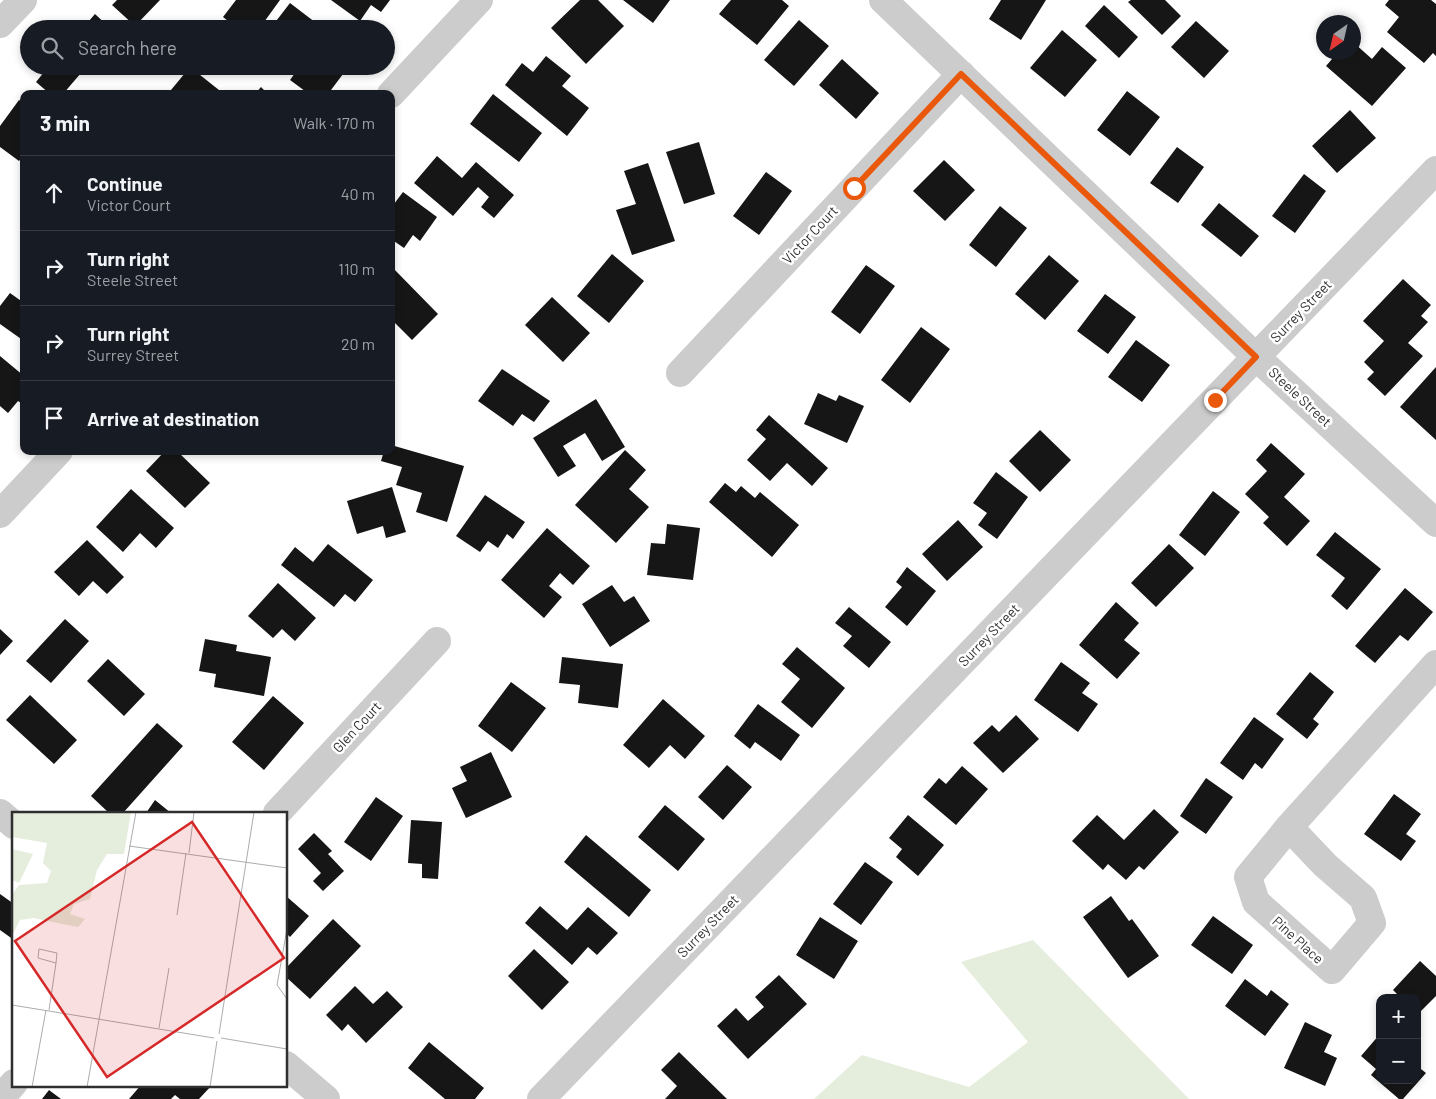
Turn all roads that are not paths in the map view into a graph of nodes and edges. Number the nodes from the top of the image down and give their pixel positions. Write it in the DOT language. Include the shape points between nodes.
graph roads {
  1 [pos="23,0"];
  2 [pos="479,0"];
  3 [pos="883,0"];
  4 [pos="0,24"];
  5 [pos="961,74"];
  6 [pos="395,90"];
  7 [pos="1436,170"];
  8 [pos="1256,357"];
  9 [pos="680,373"];
  10 [pos="55,455"];
  11 [pos="0,514"];
  12 [pos="1436,523"];
  13 [pos="437,641"];
  14 [pos="1436,664"];
  15 [pos="0,812"];
  16 [pos="278,812"];
  17 [pos="12,823"];
  18 [pos="1289,827"];
  19 [pos="288,1067"];
  20 [pos="12,1085"];
  21 [pos="0,1099"];
  22 [pos="326,1099"];
  23 [pos="541,1099"];
  1 -- 4 [label="street"];
  2 -- 6 [label="street"];
  3 -- 5 [label="street, Steele Street"];
  5 -- 8 [label="street, Steele Street"];
  5 -- 9 [label="street, Victor Court"];
  7 -- 8 [label="street, Surrey Street"];
  8 -- 12 [label="street, Steele Street"];
  8 -- 23 [label="street, Surrey Street"];
  10 -- 11 [label="street"];
  13 -- 16 [label="street, Glen Court"];
  14 -- 18 [label="street, Pine Place"];
  15 -- 17 [label="street"];
  18 -- 18 [label="street, Pine Place" via="1363,898 1372,923 1332,970 1256,902 1248,877"];
  19 -- 22 [label="street"];
  20 -- 21 [label="street"];
}
